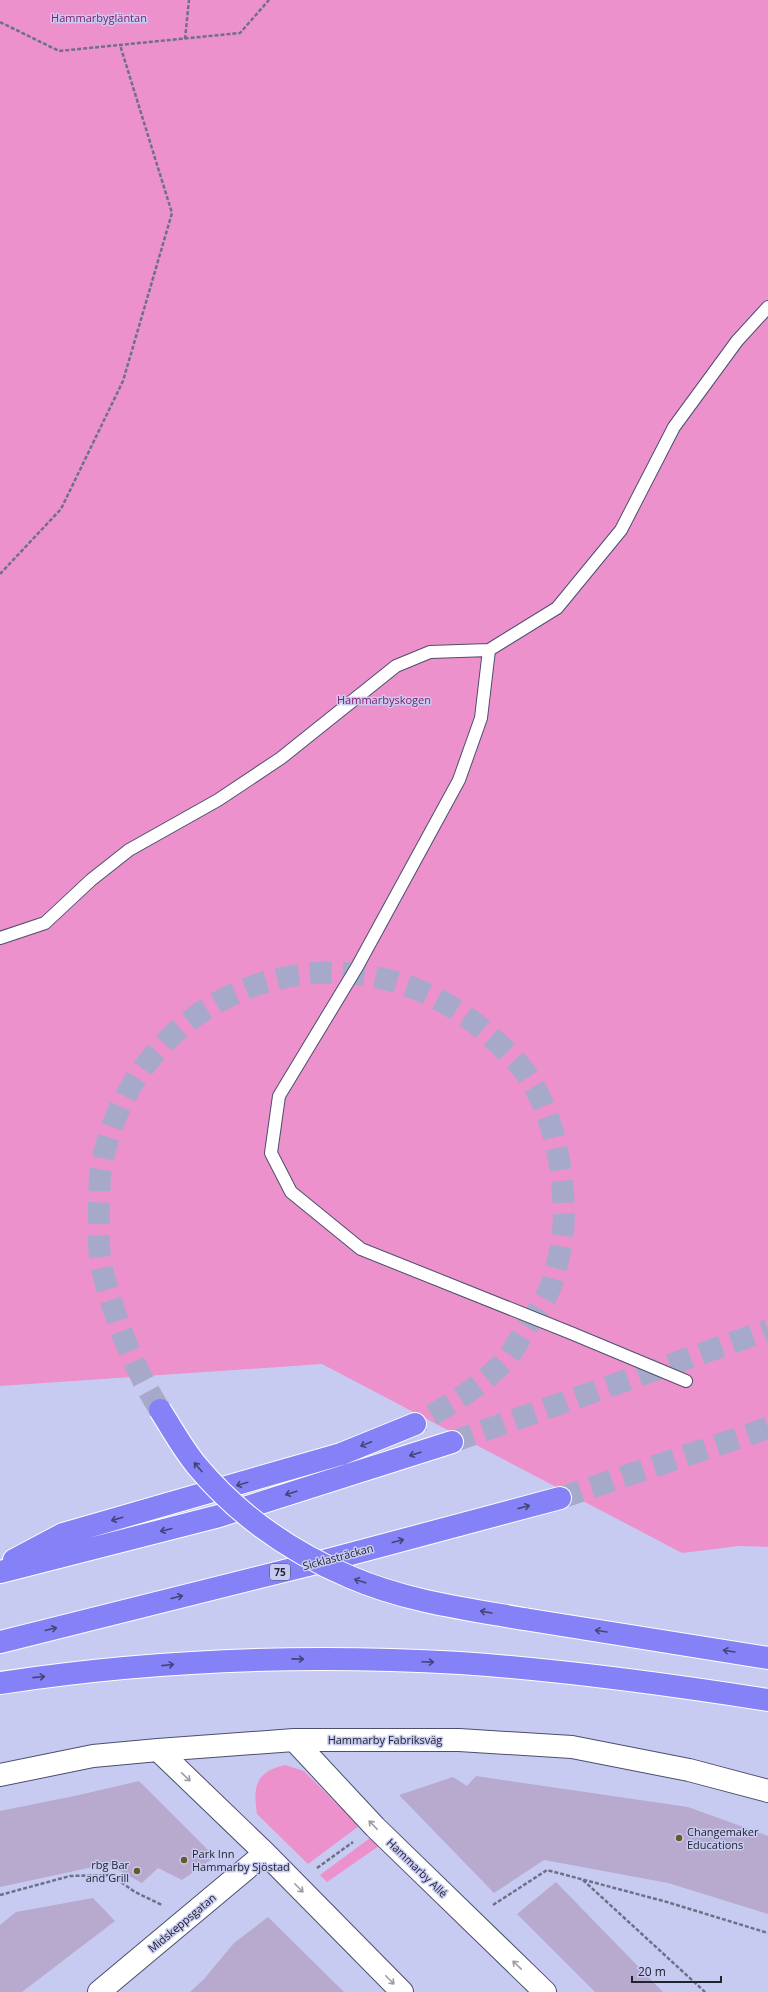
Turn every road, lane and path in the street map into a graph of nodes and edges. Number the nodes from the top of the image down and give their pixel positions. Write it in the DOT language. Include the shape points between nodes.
graph roads {
  1 [pos="189,0"];
  2 [pos="269,0"];
  3 [pos="0,22"];
  4 [pos="185,38"];
  5 [pos="120,45"];
  6 [pos="768,307"];
  7 [pos="0,574"];
  8 [pos="489,650"];
  9 [pos="0,938"];
  10 [pos="686,1381"];
  11 [pos="160,1410"];
  12 [pos="415,1424"];
  13 [pos="452,1442"];
  14 [pos="560,1498"];
  15 [pos="0,1567"];
  16 [pos="0,1572"];
  17 [pos="0,1642"];
  18 [pos="768,1658"];
  19 [pos="0,1683"];
  20 [pos="768,1700"];
  21 [pos="294,1740"];
  22 [pos="158,1750"];
  23 [pos="0,1775"];
  24 [pos="768,1791"];
  25 [pos="375,1827"];
  26 [pos="265,1853"];
  27 [pos="583,1879"];
  28 [pos="295,1884"];
  29 [pos="0,1895"];
  30 [pos="492,1905"];
  31 [pos="187,1917"];
  32 [pos="768,1933"];
  33 [pos="99,1992"];
  34 [pos="402,1992"];
  35 [pos="544,1992"];
  36 [pos="704,1992"];
  1 -- 4 [label="path"];
  2 -- 5 [label="path" via="240,33"];
  3 -- 5 [label="path" via="59,51"];
  5 -- 7 [label="path" via="172,213 124,381 61,509"];
  6 -- 8 [label="lane" via="737,341 674,426 621,530 556,608"];
  8 -- 9 [label="lane" via="430,652 396,666 281,758 218,800 129,850 91,880 45,923"];
  8 -- 10 [label="lane" via="481,718 459,780 357,967 279,1096 271,1153 291,1192 361,1249"];
  18 -- 11 [label="highway, one-way, bridge" via="451,1606 400,1594 351,1578 304,1554 240,1512 196,1466"];
  12 -- 15 [label="highway, one-way" via="341,1454 63,1534"];
  13 -- 16 [label="highway, one-way" via="218,1516"];
  17 -- 14 [label="highway, Sicklasträckan / 75, one-way" via="328,1560"];
  19 -- 20 [label="highway, one-way" via="199,1662 283,1659 372,1660 549,1671"];
  21 -- 22 [label="street, Hammarby Fabriksväg"];
  21 -- 24 [label="street, Hammarby Fabriksväg" via="459,1740 572,1748 689,1770"];
  25 -- 21 [label="street, Hammarby Allé, one-way"];
  22 -- 23 [label="street, Hammarby Fabriksväg" via="93,1756"];
  22 -- 26 [label="street, one-way"];
  25 -- 28 [label="path"];
  35 -- 25 [label="street, Hammarby Allé, one-way"];
  26 -- 28 [label="street"];
  26 -- 31 [label="street, Midskeppsgatan"];
  27 -- 30 [label="path" via="547,1870"];
  27 -- 32 [label="path"];
  27 -- 36 [label="path"];
  28 -- 34 [label="street, one-way"];
  29 -- 31 [label="path" via="70,1876 111,1875 135,1892"];
  31 -- 33 [label="street, Midskeppsgatan"];
}
